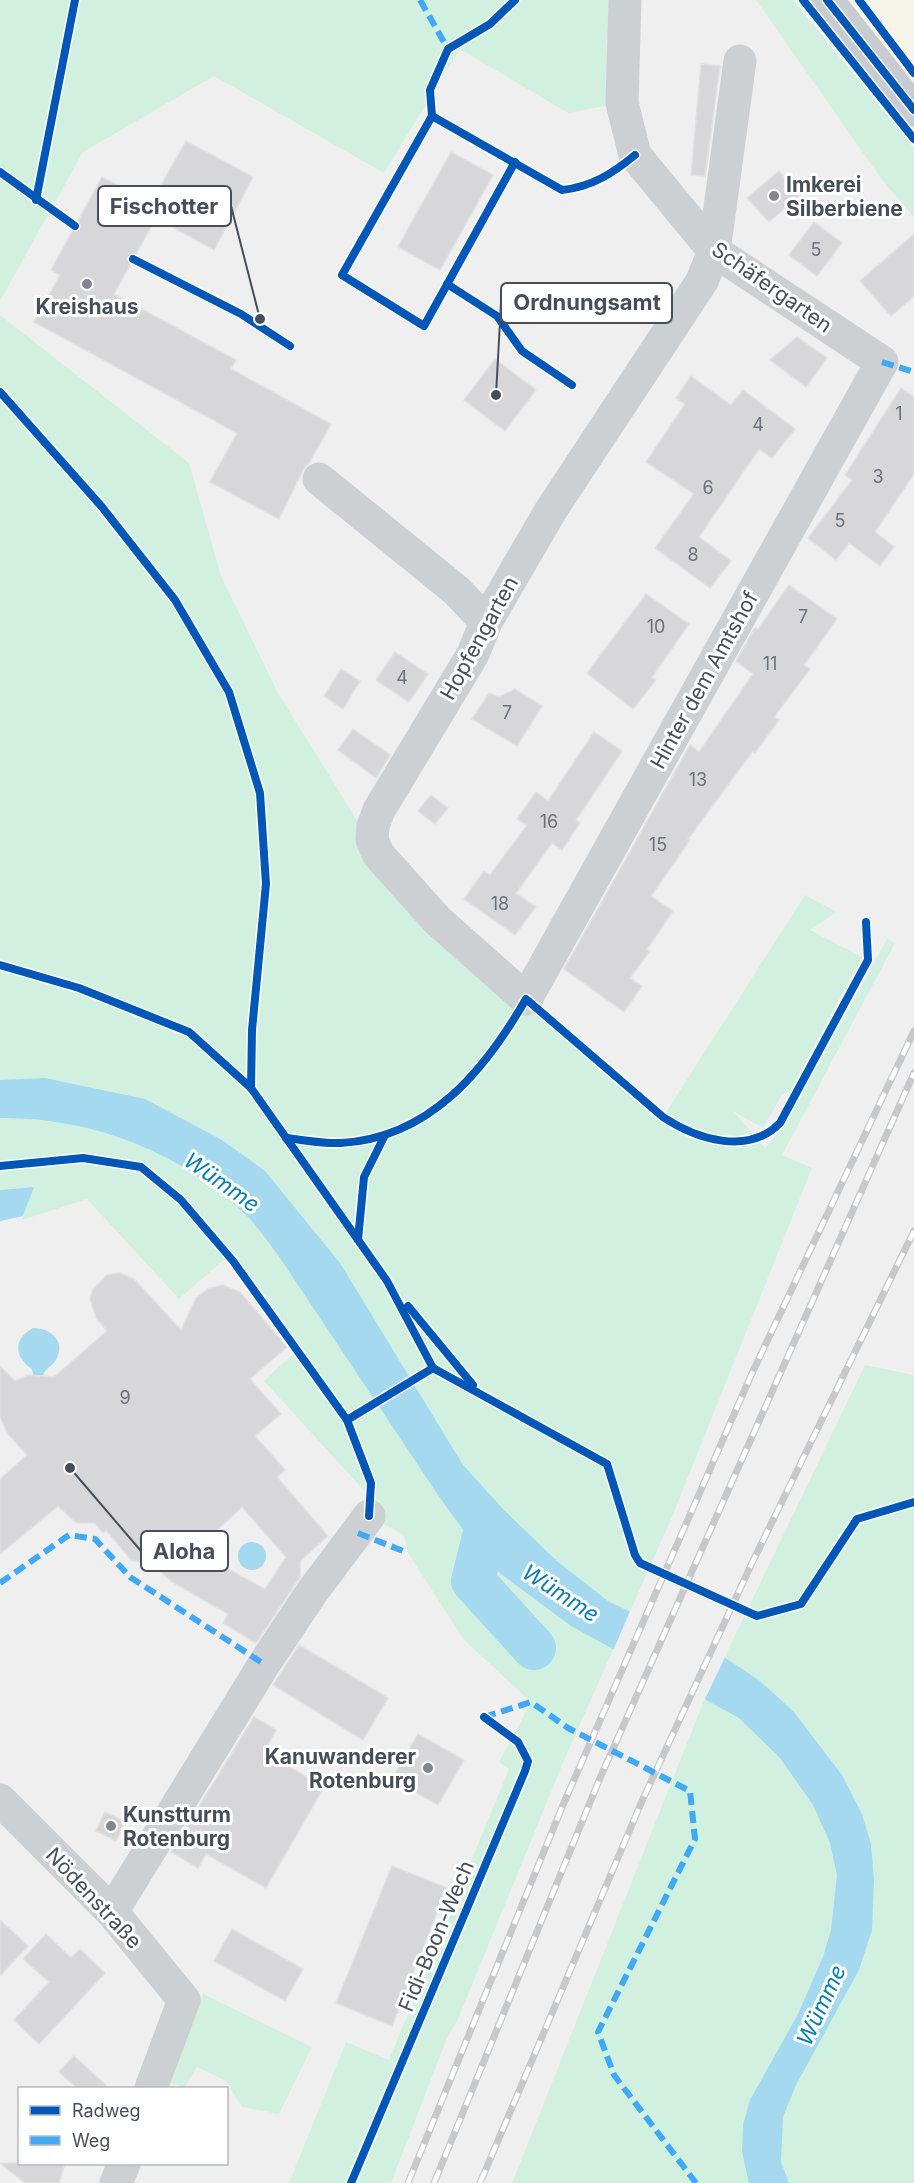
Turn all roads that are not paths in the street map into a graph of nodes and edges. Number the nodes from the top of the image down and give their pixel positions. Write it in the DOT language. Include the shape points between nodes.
graph roads {
  1 [pos="625,0"];
  2 [pos="826,0"];
  3 [pos="740,61"];
  4 [pos="914,110"];
  5 [pos="714,251"];
  6 [pos="882,362"];
  7 [pos="319,479"];
  8 [pos="486,622"];
  9 [pos="526,999"];
  10 [pos="369,1516"];
  11 [pos="0,1800"];
  12 [pos="112,1912"];
  13 [pos="151,2087"];
  14 [pos="123,2165"];
  15 [pos="117,2183"];
  1 -- 5 [label="street, Schäfergarten" via="621,103 634,155"];
  2 -- 4 [label="main road"];
  3 -- 5 [label="street, Hopfengarten"];
  5 -- 6 [label="street, Schäfergarten"];
  5 -- 8 [label="street, Hopfengarten" via="702,281 551,510"];
  6 -- 9 [label="street, Hinter dem Amtshof"];
  7 -- 8 [label="street" via="457,591"];
  8 -- 9 [label="street, Hopfengarten" via="473,654 380,810 372,840 378,854 437,920"];
  10 -- 12 [label="street" via="270,1655"];
  11 -- 12 [label="street, Nödenstraße"];
  12 -- 13 [label="street, Nödenstraße" via="184,2000"];
  14 -- 15 [label="street"];
}
